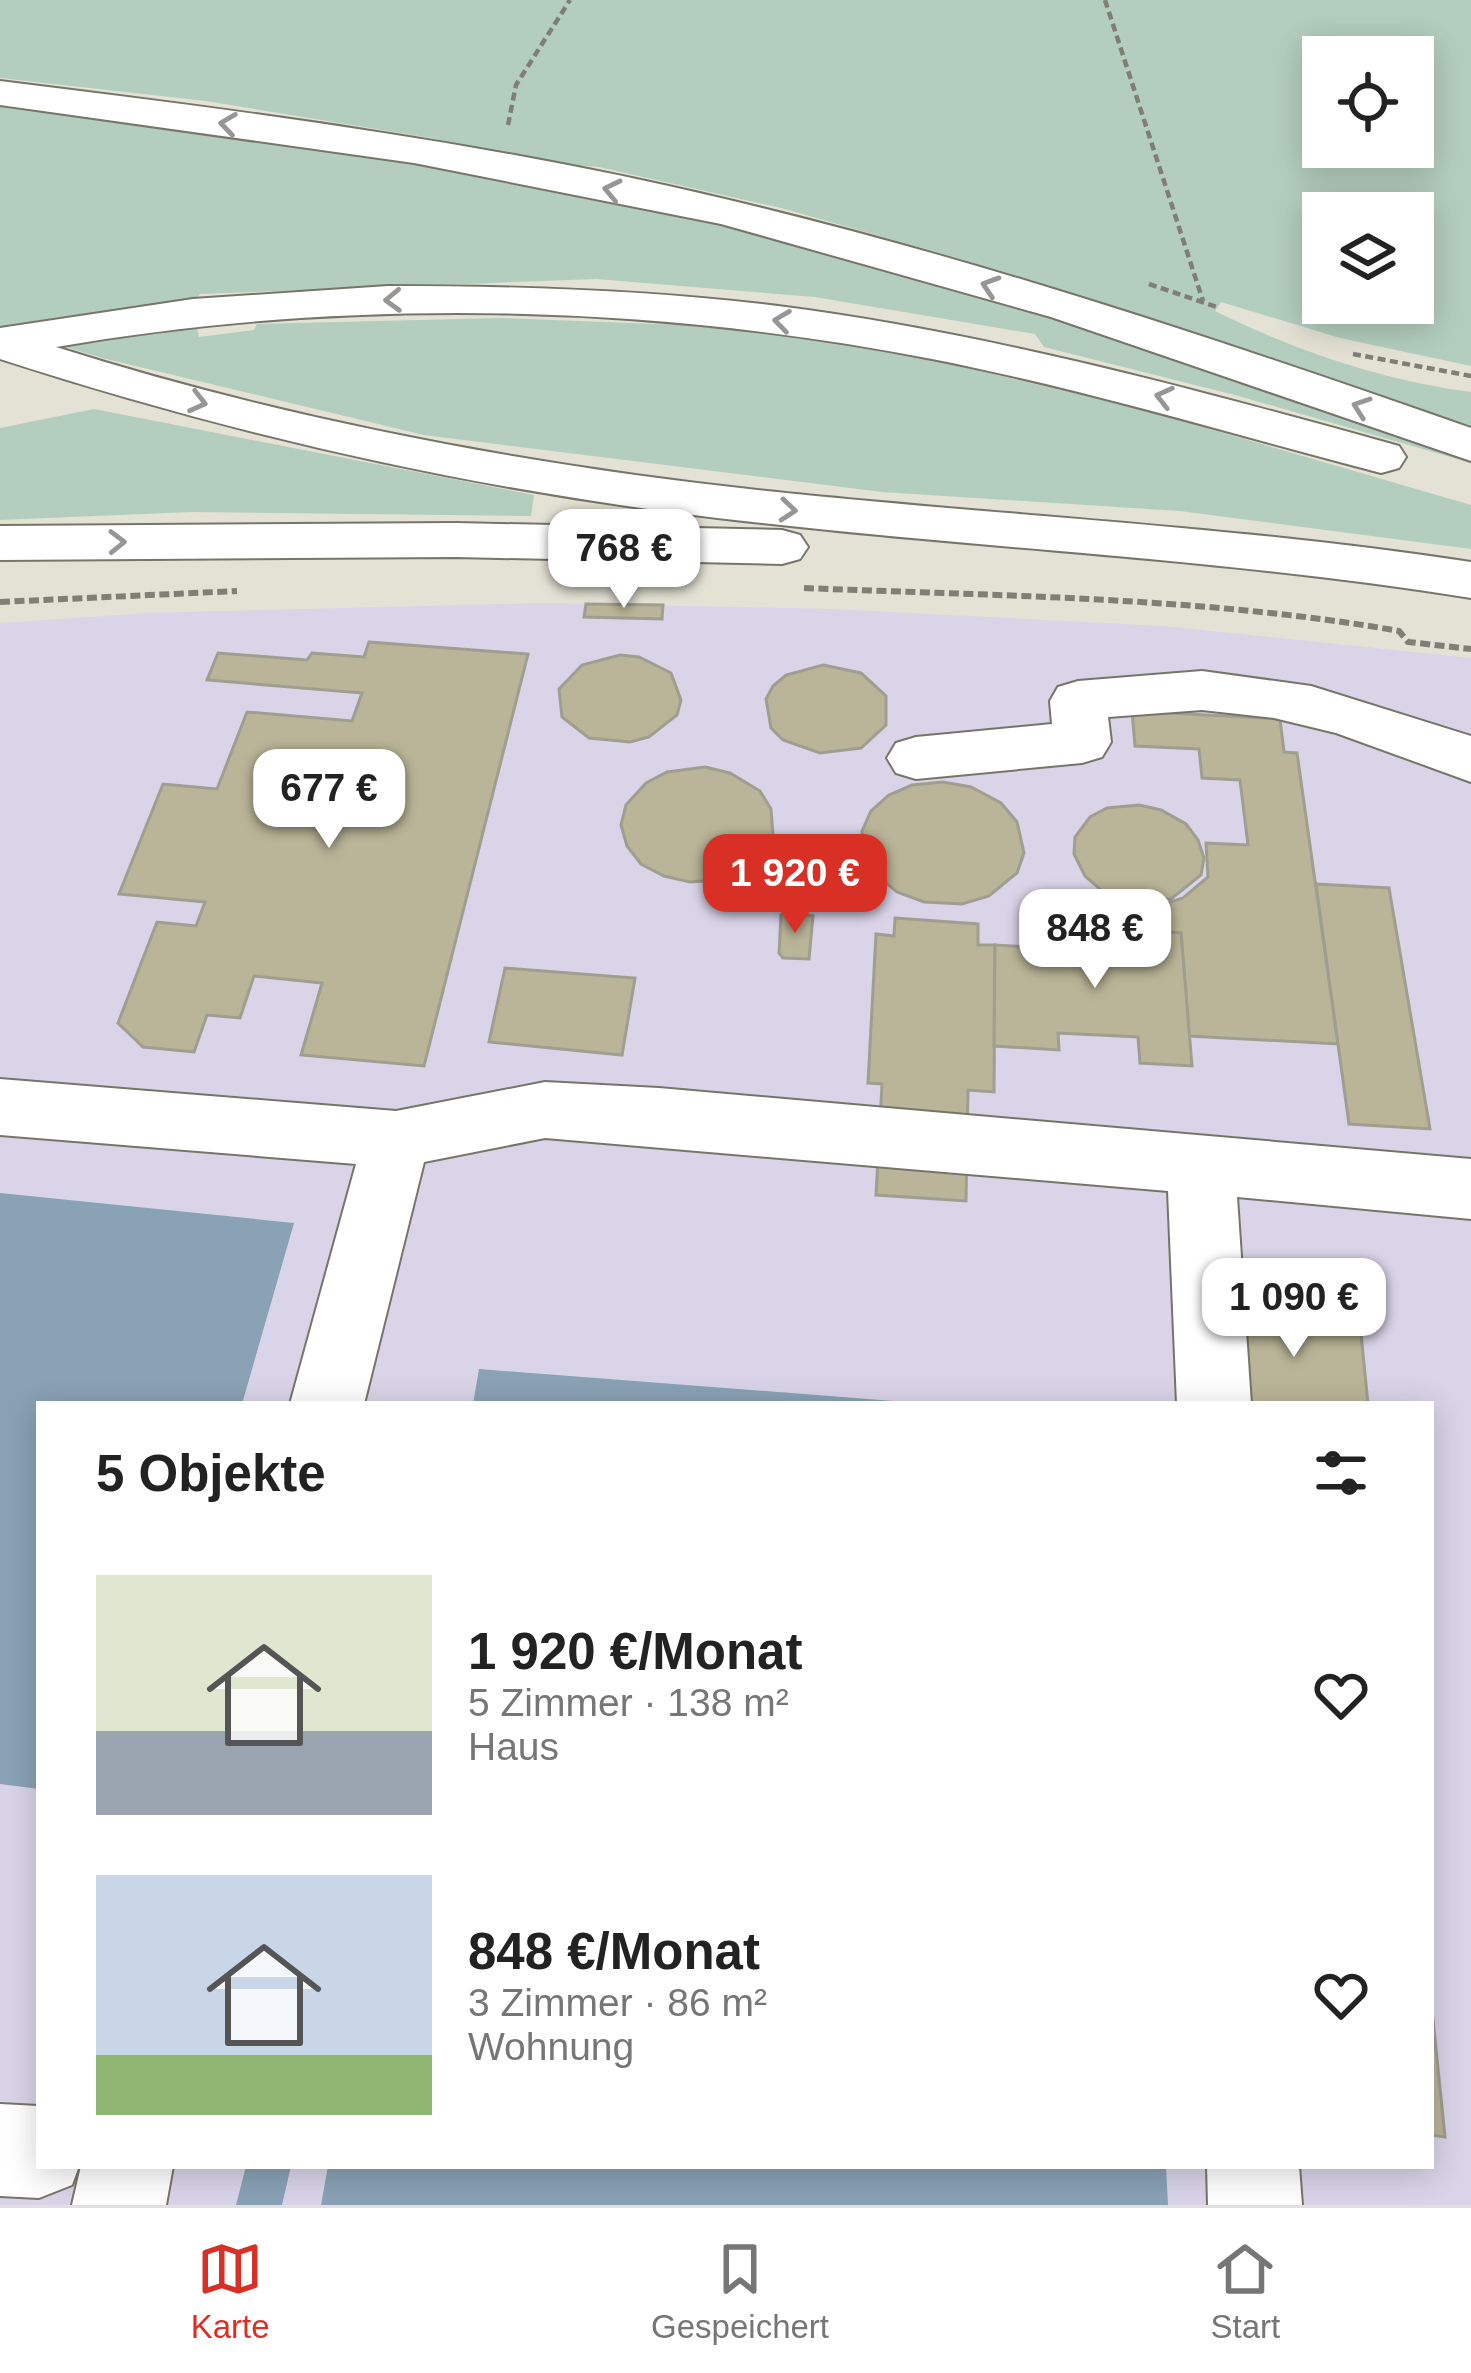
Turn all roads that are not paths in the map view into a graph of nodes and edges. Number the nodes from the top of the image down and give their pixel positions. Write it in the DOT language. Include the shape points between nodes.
graph roads {
  1 [pos="0,93"];
  2 [pos="0,343"];
  3 [pos="1471,445"];
  4 [pos="1471,483"];
  5 [pos="0,543"];
  6 [pos="1471,581"];
  7 [pos="916,758"];
  8 [pos="1471,761"];
  9 [pos="0,1107"];
  10 [pos="396,1139"];
  11 [pos="1201,1164"];
  12 [pos="1471,1189"];
  13 [pos="328,1401"];
  14 [pos="1214,1401"];
  15 [pos="0,2150"];
  16 [pos="36,2152"];
  17 [pos="126,2169"];
  18 [pos="1253,2169"];
  19 [pos="119,2205"];
  20 [pos="1255,2205"];
  3 -- 1 [label="main road, one-way" via="820,235 398,150"];
  4 -- 2 [label="main road, one-way" via="1044,368 783,320 592,302 304,303"];
  2 -- 6 [label="main road, one-way" via="272,421 673,496 1149,537"];
  5 -- 6 [label="main road, one-way" via="456,540 1077,553"];
  7 -- 8 [label="main road" via="1082,742 1078,701 1156,689 1239,689 1337,712"];
  9 -- 10 [label="main road"];
  10 -- 11 [label="main road" via="545,1110"];
  10 -- 13 [label="main road"];
  11 -- 12 [label="main road"];
  11 -- 14 [label="main road"];
  15 -- 16 [label="main road"];
  17 -- 19 [label="main road"];
  18 -- 20 [label="main road"];
}
